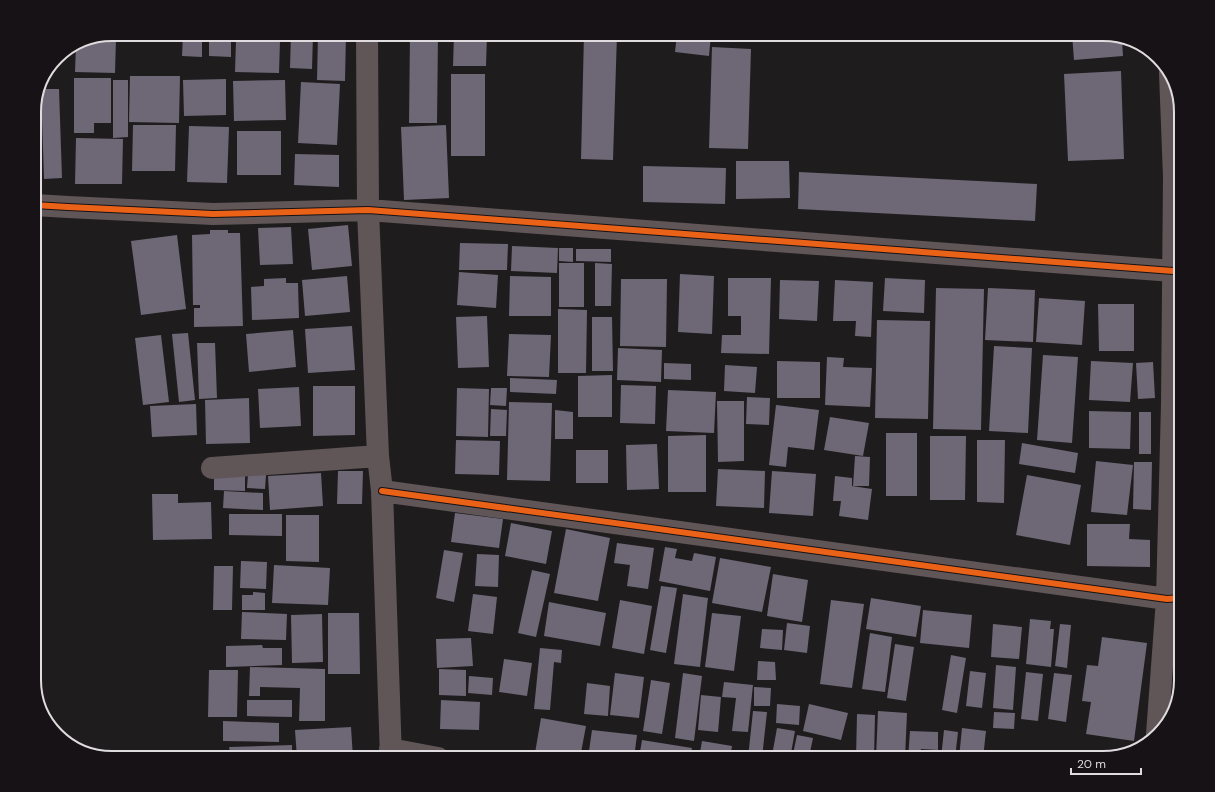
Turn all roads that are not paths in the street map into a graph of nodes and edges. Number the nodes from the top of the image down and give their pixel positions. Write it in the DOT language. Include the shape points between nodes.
graph roads {
  1 [pos="367,41"];
  2 [pos="1171,92"];
  3 [pos="1174,132"];
  4 [pos="41,205"];
  5 [pos="368,210"];
  6 [pos="1174,247"];
  7 [pos="1173,271"];
  8 [pos="378,456"];
  9 [pos="212,468"];
  10 [pos="382,491"];
  11 [pos="1174,599"];
  12 [pos="1158,724"];
  13 [pos="390,751"];
  1 -- 5 [label="street"];
  2 -- 3 [label="street"];
  4 -- 5 [label="street" via="213,214"];
  5 -- 7 [label="street"];
  5 -- 8 [label="street"];
  6 -- 7 [label="street"];
  7 -- 11 [label="street"];
  8 -- 9 [label="street"];
  8 -- 10 [label="street"];
  10 -- 11 [label="street"];
  10 -- 13 [label="street"];
  11 -- 12 [label="street"];
}
